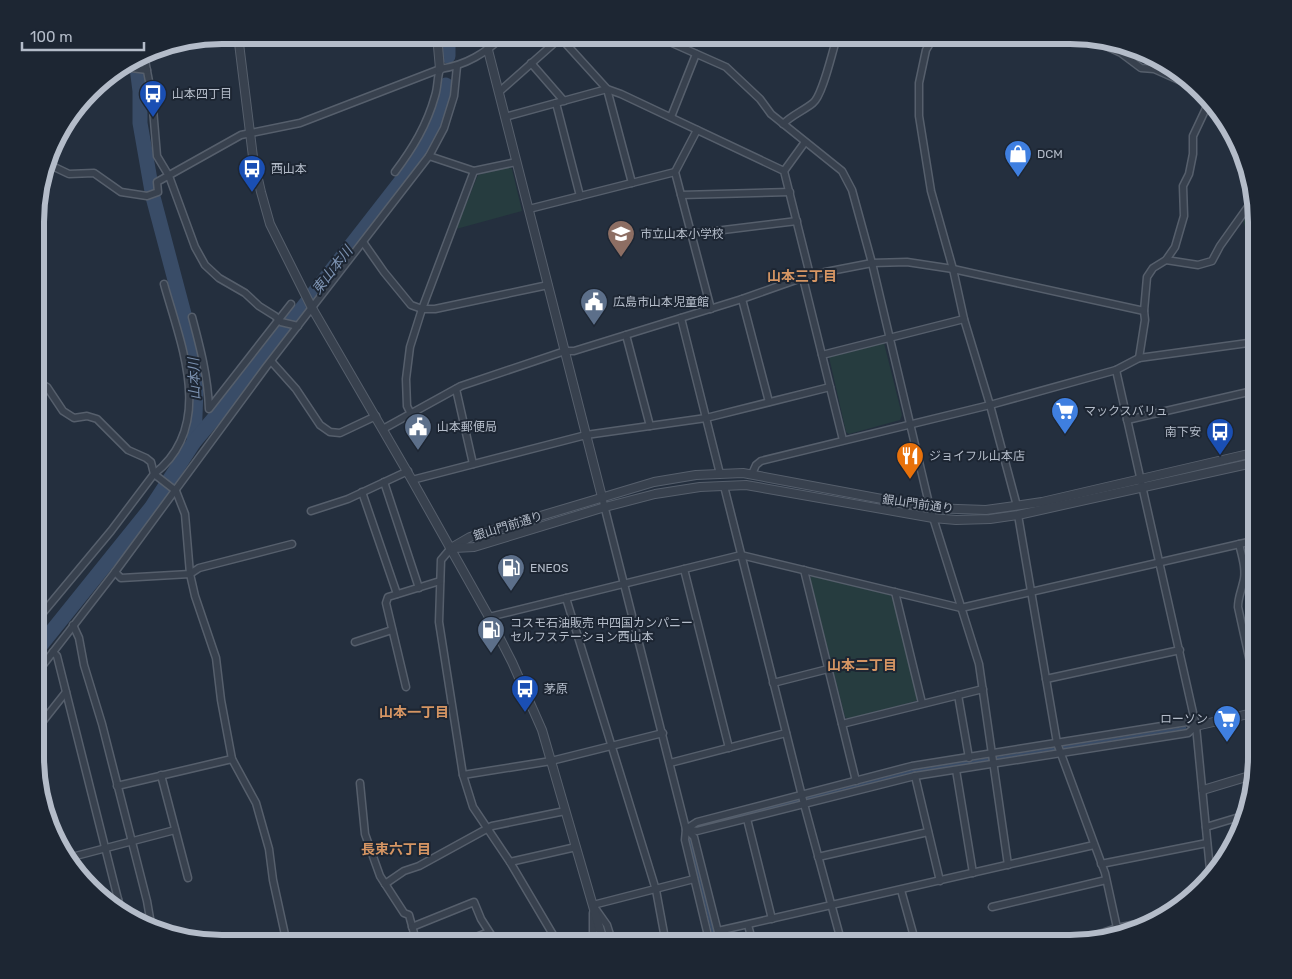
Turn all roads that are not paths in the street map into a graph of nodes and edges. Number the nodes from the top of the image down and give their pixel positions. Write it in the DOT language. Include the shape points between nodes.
graph roads {
  1 [pos="239,44"];
  2 [pos="438,44"];
  3 [pos="495,44"];
  4 [pos="552,44"];
  5 [pos="565,44"];
  6 [pos="674,44"];
  7 [pos="835,44"];
  8 [pos="930,44"];
  9 [pos="1112,49"];
  10 [pos="488,50"];
  11 [pos="696,54"];
  12 [pos="145,61"];
  13 [pos="532,63"];
  14 [pos="457,66"];
  15 [pos="133,68"];
  16 [pos="440,69"];
  17 [pos="147,70"];
  18 [pos="1174,78"];
  19 [pos="607,89"];
  20 [pos="499,92"];
  21 [pos="564,101"];
  22 [pos="556,103"];
  23 [pos="1206,107"];
  24 [pos="505,117"];
  25 [pos="670,117"];
  26 [pos="784,124"];
  27 [pos="697,130"];
  28 [pos="250,133"];
  29 [pos="805,142"];
  30 [pos="430,156"];
  31 [pos="516,162"];
  32 [pos="53,166"];
  33 [pos="474,171"];
  34 [pos="784,171"];
  35 [pos="396,172"];
  36 [pos="675,172"];
  37 [pos="169,176"];
  38 [pos="632,183"];
  39 [pos="790,192"];
  40 [pos="681,195"];
  41 [pos="580,196"];
  42 [pos="1248,207"];
  43 [pos="528,209"];
  44 [pos="797,221"];
  45 [pos="691,234"];
  46 [pos="363,242"];
  47 [pos="1166,260"];
  48 [pos="872,264"];
  49 [pos="953,269"];
  50 [pos="810,275"];
  51 [pos="803,278"];
  52 [pos="164,284"];
  53 [pos="548,285"];
  54 [pos="742,299"];
  55 [pos="291,304"];
  56 [pos="311,306"];
  57 [pos="422,309"];
  58 [pos="711,309"];
  59 [pos="1144,311"];
  60 [pos="192,317"];
  61 [pos="681,318"];
  62 [pos="964,319"];
  63 [pos="280,321"];
  64 [pos="298,326"];
  65 [pos="626,335"];
  66 [pos="889,338"];
  67 [pos="1248,343"];
  68 [pos="565,350"];
  69 [pos="822,355"];
  70 [pos="1138,358"];
  71 [pos="272,360"];
  72 [pos="1116,370"];
  73 [pos="44,386"];
  74 [pos="830,387"];
  75 [pos="456,389"];
  76 [pos="1248,392"];
  77 [pos="769,402"];
  78 [pos="990,404"];
  79 [pos="411,414"];
  80 [pos="376,416"];
  81 [pos="706,418"];
  82 [pos="1127,420"];
  83 [pos="910,424"];
  84 [pos="650,426"];
  85 [pos="383,429"];
  86 [pos="586,435"];
  87 [pos="843,440"];
  88 [pos="1248,454"];
  89 [pos="473,464"];
  90 [pos="1248,464"];
  91 [pos="408,471"];
  92 [pos="154,474"];
  93 [pos="720,474"];
  94 [pos="752,474"];
  95 [pos="412,480"];
  96 [pos="384,482"];
  97 [pos="1141,484"];
  98 [pos="724,486"];
  99 [pos="176,491"];
  100 [pos="362,492"];
  101 [pos="602,498"];
  102 [pos="1017,506"];
  103 [pos="605,507"];
  104 [pos="930,508"];
  105 [pos="311,511"];
  106 [pos="1018,515"];
  107 [pos="934,518"];
  108 [pos="1248,542"];
  109 [pos="292,544"];
  110 [pos="1239,544"];
  111 [pos="451,548"];
  112 [pos="741,555"];
  113 [pos="1159,562"];
  114 [pos="684,569"];
  115 [pos="804,570"];
  116 [pos="114,572"];
  117 [pos="190,574"];
  118 [pos="440,581"];
  119 [pos="624,584"];
  120 [pos="419,588"];
  121 [pos="895,592"];
  122 [pos="1032,592"];
  123 [pos="397,594"];
  124 [pos="566,598"];
  125 [pos="961,608"];
  126 [pos="44,610"];
  127 [pos="489,617"];
  128 [pos="74,625"];
  129 [pos="392,630"];
  130 [pos="356,642"];
  131 [pos="1180,650"];
  132 [pos="53,652"];
  133 [pos="1248,653"];
  134 [pos="44,664"];
  135 [pos="828,669"];
  136 [pos="1046,680"];
  137 [pos="773,683"];
  138 [pos="406,687"];
  139 [pos="983,689"];
  140 [pos="66,692"];
  141 [pos="958,695"];
  142 [pos="922,703"];
  143 [pos="1248,714"];
  144 [pos="44,720"];
  145 [pos="842,724"];
  146 [pos="1196,726"];
  147 [pos="663,733"];
  148 [pos="786,733"];
  149 [pos="1057,743"];
  150 [pos="612,746"];
  151 [pos="729,748"];
  152 [pos="1059,753"];
  153 [pos="991,754"];
  154 [pos="969,758"];
  155 [pos="232,759"];
  156 [pos="551,761"];
  157 [pos="670,763"];
  158 [pos="993,764"];
  159 [pos="956,770"];
  160 [pos="161,775"];
  161 [pos="463,775"];
  162 [pos="915,776"];
  163 [pos="1247,777"];
  164 [pos="856,781"];
  165 [pos="360,783"];
  166 [pos="117,786"];
  167 [pos="1203,790"];
  168 [pos="802,794"];
  169 [pos="804,804"];
  170 [pos="565,811"];
  171 [pos="1238,817"];
  172 [pos="747,819"];
  173 [pos="1206,827"];
  174 [pos="487,828"];
  175 [pos="686,829"];
  176 [pos="175,830"];
  177 [pos="928,832"];
  178 [pos="131,842"];
  179 [pos="1207,843"];
  180 [pos="1094,845"];
  181 [pos="576,847"];
  182 [pos="105,848"];
  183 [pos="74,856"];
  184 [pos="818,857"];
  185 [pos="510,862"];
  186 [pos="1102,864"];
  187 [pos="1008,865"];
  188 [pos="1209,868"];
  189 [pos="973,873"];
  190 [pos="188,878"];
  191 [pos="694,879"];
  192 [pos="940,880"];
  193 [pos="1106,880"];
  194 [pos="385,884"];
  195 [pos="656,890"];
  196 [pos="901,890"];
  197 [pos="118,899"];
  198 [pos="593,905"];
  199 [pos="832,905"];
  200 [pos="992,908"];
  201 [pos="772,919"];
  202 [pos="150,920"];
  203 [pos="748,924"];
  204 [pos="1128,926"];
  205 [pos="412,927"];
  206 [pos="1117,928"];
  207 [pos="1113,930"];
  208 [pos="718,931"];
  209 [pos="489,932"];
  210 [pos="285,935"];
  211 [pos="414,935"];
  212 [pos="481,935"];
  213 [pos="491,935"];
  214 [pos="553,935"];
  215 [pos="594,935"];
  216 [pos="601,935"];
  217 [pos="611,935"];
  218 [pos="664,935"];
  219 [pos="708,935"];
  220 [pos="719,935"];
  221 [pos="751,935"];
  222 [pos="840,935"];
  223 [pos="914,935"];
  1 -- 28 [label="street"];
  2 -- 16 [label="street"];
  3 -- 10 [label="street"];
  4 -- 13 [label="street"];
  5 -- 19 [label="street"];
  6 -- 11 [label="street"];
  7 -- 26 [label="street" via="814,102"];
  8 -- 49 [label="street" via="919,83 919,116 930,191"];
  9 -- 18 [label="street" via="1141,68 1154,69"];
  10 -- 14 [label="street"];
  10 -- 20 [label="street"];
  11 -- 25 [label="street"];
  11 -- 26 [label="street" via="726,67"];
  12 -- 17 [label="street"];
  13 -- 20 [label="street"];
  13 -- 21 [label="street"];
  14 -- 16 [label="street"];
  14 -- 30 [label="street" via="454,96 444,128"];
  15 -- 17 [label="street"];
  16 -- 28 [label="street" via="300,123"];
  16 -- 35 [label="street" via="427,120"];
  17 -- 37 [label="street" via="157,156"];
  19 -- 21 [label="street"];
  19 -- 25 [label="street"];
  19 -- 38 [label="street"];
  20 -- 24 [label="street"];
  21 -- 22 [label="street"];
  22 -- 24 [label="street"];
  22 -- 41 [label="street"];
  23 -- 47 [label="street" via="1193,136 1189,174 1183,186 1184,216 1175,247"];
  24 -- 31 [label="street"];
  25 -- 27 [label="street"];
  26 -- 29 [label="street"];
  27 -- 34 [label="street"];
  27 -- 36 [label="street"];
  28 -- 37 [label="street"];
  28 -- 56 [label="street" via="258,183 270,224"];
  29 -- 34 [label="street"];
  29 -- 48 [label="street" via="842,171 852,190"];
  30 -- 33 [label="street"];
  30 -- 46 [label="street"];
  31 -- 33 [label="street"];
  31 -- 43 [label="street"];
  32 -- 37 [label="street" via="69,174 94,172 121,192 147,196 158,192 157,182"];
  33 -- 57 [label="street"];
  34 -- 39 [label="street"];
  36 -- 38 [label="street"];
  36 -- 40 [label="street"];
  37 -- 63 [label="street" via="195,247 205,265"];
  38 -- 41 [label="street"];
  39 -- 40 [label="street"];
  39 -- 44 [label="street"];
  40 -- 45 [label="street"];
  41 -- 43 [label="street"];
  42 -- 47 [label="street" via="1212,261 1198,265"];
  43 -- 53 [label="street"];
  44 -- 45 [label="street"];
  44 -- 50 [label="street"];
  45 -- 58 [label="street"];
  46 -- 56 [label="street"];
  46 -- 57 [label="street" via="411,305"];
  47 -- 59 [label="street" via="1153,268 1147,277"];
  48 -- 49 [label="street" via="907,262"];
  48 -- 50 [label="street"];
  48 -- 66 [label="street"];
  49 -- 59 [label="street"];
  49 -- 62 [label="street"];
  50 -- 51 [label="street"];
  51 -- 54 [label="street"];
  51 -- 69 [label="street"];
  52 -- 92 [label="street" via="189,375 190,401 185,429 178,444 171,457"];
  53 -- 57 [label="street"];
  53 -- 68 [label="street"];
  54 -- 58 [label="street"];
  54 -- 77 [label="street"];
  55 -- 63 [label="street"];
  56 -- 64 [label="street"];
  56 -- 80 [label="street"];
  57 -- 79 [label="street" via="410,347 406,379 407,406"];
  58 -- 61 [label="street"];
  59 -- 70 [label="street"];
  60 -- 63 [label="street" via="201,350 209,409"];
  61 -- 65 [label="street"];
  61 -- 81 [label="street"];
  62 -- 66 [label="street"];
  62 -- 78 [label="street"];
  63 -- 64 [label="street"];
  64 -- 71 [label="street"];
  65 -- 68 [label="street" via="574,351"];
  65 -- 84 [label="street"];
  66 -- 69 [label="street"];
  66 -- 83 [label="street"];
  67 -- 70 [label="street"];
  68 -- 75 [label="street"];
  68 -- 86 [label="street"];
  69 -- 74 [label="street"];
  70 -- 72 [label="street"];
  71 -- 80 [label="street" via="320,425 330,432 340,433"];
  71 -- 99 [label="street"];
  72 -- 78 [label="street"];
  72 -- 82 [label="street"];
  73 -- 92 [label="street" via="63,411 74,418 88,416 96,419 128,450 151,462"];
  74 -- 77 [label="street"];
  74 -- 87 [label="street"];
  75 -- 79 [label="street"];
  75 -- 89 [label="street"];
  76 -- 82 [label="street"];
  77 -- 81 [label="street"];
  78 -- 83 [label="street"];
  78 -- 102 [label="street"];
  79 -- 85 [label="street"];
  80 -- 85 [label="street"];
  81 -- 84 [label="street"];
  81 -- 93 [label="street"];
  82 -- 97 [label="street"];
  83 -- 87 [label="street"];
  83 -- 104 [label="street"];
  84 -- 86 [label="street"];
  85 -- 91 [label="street"];
  86 -- 89 [label="street"];
  86 -- 101 [label="street"];
  87 -- 94 [label="street" via="761,461"];
  88 -- 97 [label="street, 銀山門前通り"];
  89 -- 95 [label="street"];
  90 -- 97 [label="street, 銀山門前通り"];
  91 -- 95 [label="street"];
  91 -- 96 [label="street"];
  92 -- 99 [label="street"];
  92 -- 126 [label="street" via="112,531"];
  93 -- 94 [label="street, 銀山門前通り"];
  93 -- 101 [label="street, 銀山門前通り" via="654,482"];
  94 -- 104 [label="street, 銀山門前通り"];
  95 -- 111 [label="street"];
  96 -- 100 [label="street"];
  96 -- 120 [label="street"];
  97 -- 102 [label="street, 銀山門前通り"];
  97 -- 106 [label="street, 銀山門前通り"];
  97 -- 113 [label="street"];
  98 -- 103 [label="street, 銀山門前通り" via="655,494"];
  98 -- 107 [label="street, 銀山門前通り" via="746,485"];
  98 -- 112 [label="street"];
  99 -- 116 [label="street"];
  99 -- 117 [label="street" via="185,514"];
  100 -- 105 [label="street"];
  100 -- 123 [label="street"];
  101 -- 103 [label="street"];
  101 -- 111 [label="street, 銀山門前通り" via="470,537"];
  102 -- 104 [label="street, 銀山門前通り" via="986,510"];
  103 -- 111 [label="street, 銀山門前通り" via="474,547"];
  103 -- 119 [label="street"];
  104 -- 107 [label="street"];
  106 -- 107 [label="street, 銀山門前通り" via="990,519"];
  106 -- 122 [label="street"];
  107 -- 125 [label="street"];
  108 -- 110 [label="street"];
  109 -- 117 [label="street" via="199,568"];
  110 -- 113 [label="street"];
  110 -- 133 [label="street" via="1244,583 1238,607"];
  111 -- 118 [label="street" via="441,560"];
  111 -- 127 [label="street"];
  112 -- 114 [label="street"];
  112 -- 115 [label="street"];
  112 -- 137 [label="street"];
  113 -- 122 [label="street"];
  113 -- 131 [label="street"];
  114 -- 119 [label="street"];
  114 -- 151 [label="street"];
  115 -- 121 [label="street"];
  115 -- 135 [label="street"];
  116 -- 117 [label="street" via="121,578"];
  116 -- 128 [label="street"];
  117 -- 155 [label="street" via="216,658 220,700"];
  118 -- 120 [label="street"];
  118 -- 161 [label="street" via="438,622"];
  119 -- 124 [label="street"];
  119 -- 147 [label="street"];
  120 -- 123 [label="street"];
  121 -- 125 [label="street"];
  121 -- 142 [label="street"];
  122 -- 125 [label="street"];
  122 -- 136 [label="street"];
  123 -- 129 [label="street" via="388,597 386,603"];
  124 -- 127 [label="street"];
  124 -- 150 [label="street"];
  125 -- 139 [label="street" via="979,664"];
  127 -- 156 [label="street" via="542,730"];
  128 -- 132 [label="street"];
  128 -- 166 [label="street"];
  129 -- 130 [label="street"];
  129 -- 138 [label="street"];
  131 -- 136 [label="street"];
  131 -- 146 [label="street"];
  132 -- 134 [label="street"];
  132 -- 140 [label="street" via="57,656"];
  135 -- 137 [label="street"];
  135 -- 145 [label="street"];
  136 -- 149 [label="street"];
  137 -- 148 [label="street"];
  139 -- 141 [label="street"];
  139 -- 153 [label="street"];
  140 -- 144 [label="street"];
  140 -- 182 [label="street"];
  141 -- 142 [label="street"];
  141 -- 154 [label="street"];
  142 -- 145 [label="street"];
  143 -- 146 [label="street"];
  145 -- 164 [label="street"];
  146 -- 149 [label="street" via="1187,722"];
  146 -- 152 [label="street" via="1188,733"];
  146 -- 167 [label="street"];
  147 -- 150 [label="street"];
  147 -- 157 [label="street"];
  148 -- 151 [label="street"];
  148 -- 168 [label="street"];
  149 -- 152 [label="street"];
  149 -- 153 [label="street"];
  150 -- 156 [label="street"];
  150 -- 195 [label="street"];
  151 -- 157 [label="street"];
  152 -- 158 [label="street"];
  152 -- 180 [label="street"];
  153 -- 154 [label="street"];
  153 -- 158 [label="street"];
  154 -- 164 [label="street" via="912,766"];
  155 -- 160 [label="street"];
  155 -- 210 [label="street" via="256,803 269,849"];
  156 -- 161 [label="street"];
  156 -- 170 [label="street"];
  157 -- 175 [label="street"];
  158 -- 159 [label="street"];
  158 -- 187 [label="street"];
  159 -- 162 [label="street"];
  159 -- 189 [label="street"];
  160 -- 166 [label="street"];
  160 -- 176 [label="street"];
  161 -- 174 [label="street" via="472,807"];
  162 -- 169 [label="street"];
  162 -- 177 [label="street"];
  163 -- 167 [label="street"];
  164 -- 168 [label="street"];
  165 -- 194 [label="street" via="365,834"];
  166 -- 178 [label="street"];
  167 -- 173 [label="street"];
  168 -- 169 [label="street"];
  168 -- 175 [label="street" via="697,822"];
  169 -- 172 [label="street"];
  169 -- 184 [label="street"];
  170 -- 174 [label="street"];
  170 -- 181 [label="street"];
  171 -- 173 [label="street"];
  172 -- 175 [label="street" via="697,831"];
  172 -- 201 [label="street"];
  173 -- 179 [label="street"];
  174 -- 185 [label="street"];
  174 -- 194 [label="street"];
  175 -- 191 [label="street" via="685,840"];
  175 -- 208 [label="street" via="694,837"];
  176 -- 178 [label="street"];
  176 -- 190 [label="street"];
  177 -- 184 [label="street"];
  177 -- 192 [label="street"];
  178 -- 182 [label="street"];
  178 -- 202 [label="street"];
  179 -- 186 [label="street"];
  179 -- 188 [label="street"];
  180 -- 186 [label="street"];
  180 -- 187 [label="street"];
  181 -- 185 [label="street"];
  181 -- 198 [label="street"];
  182 -- 183 [label="street"];
  182 -- 197 [label="street"];
  184 -- 199 [label="street"];
  185 -- 214 [label="street"];
  186 -- 193 [label="street"];
  187 -- 189 [label="street"];
  189 -- 192 [label="street"];
  191 -- 195 [label="street"];
  191 -- 219 [label="street"];
  192 -- 196 [label="street"];
  193 -- 200 [label="street"];
  193 -- 206 [label="street"];
  194 -- 205 [label="street" via="404,913 409,915"];
  195 -- 198 [label="street"];
  195 -- 218 [label="street"];
  196 -- 199 [label="street"];
  196 -- 223 [label="street"];
  198 -- 215 [label="street"];
  198 -- 216 [label="street"];
  198 -- 217 [label="street" via="608,925"];
  199 -- 201 [label="street"];
  199 -- 222 [label="street"];
  201 -- 203 [label="street"];
  203 -- 208 [label="street"];
  203 -- 221 [label="street"];
  204 -- 206 [label="street"];
  205 -- 209 [label="street" via="474,902"];
  205 -- 211 [label="street"];
  206 -- 207 [label="street"];
  208 -- 220 [label="street"];
  209 -- 212 [label="street"];
  209 -- 213 [label="street"];
}
